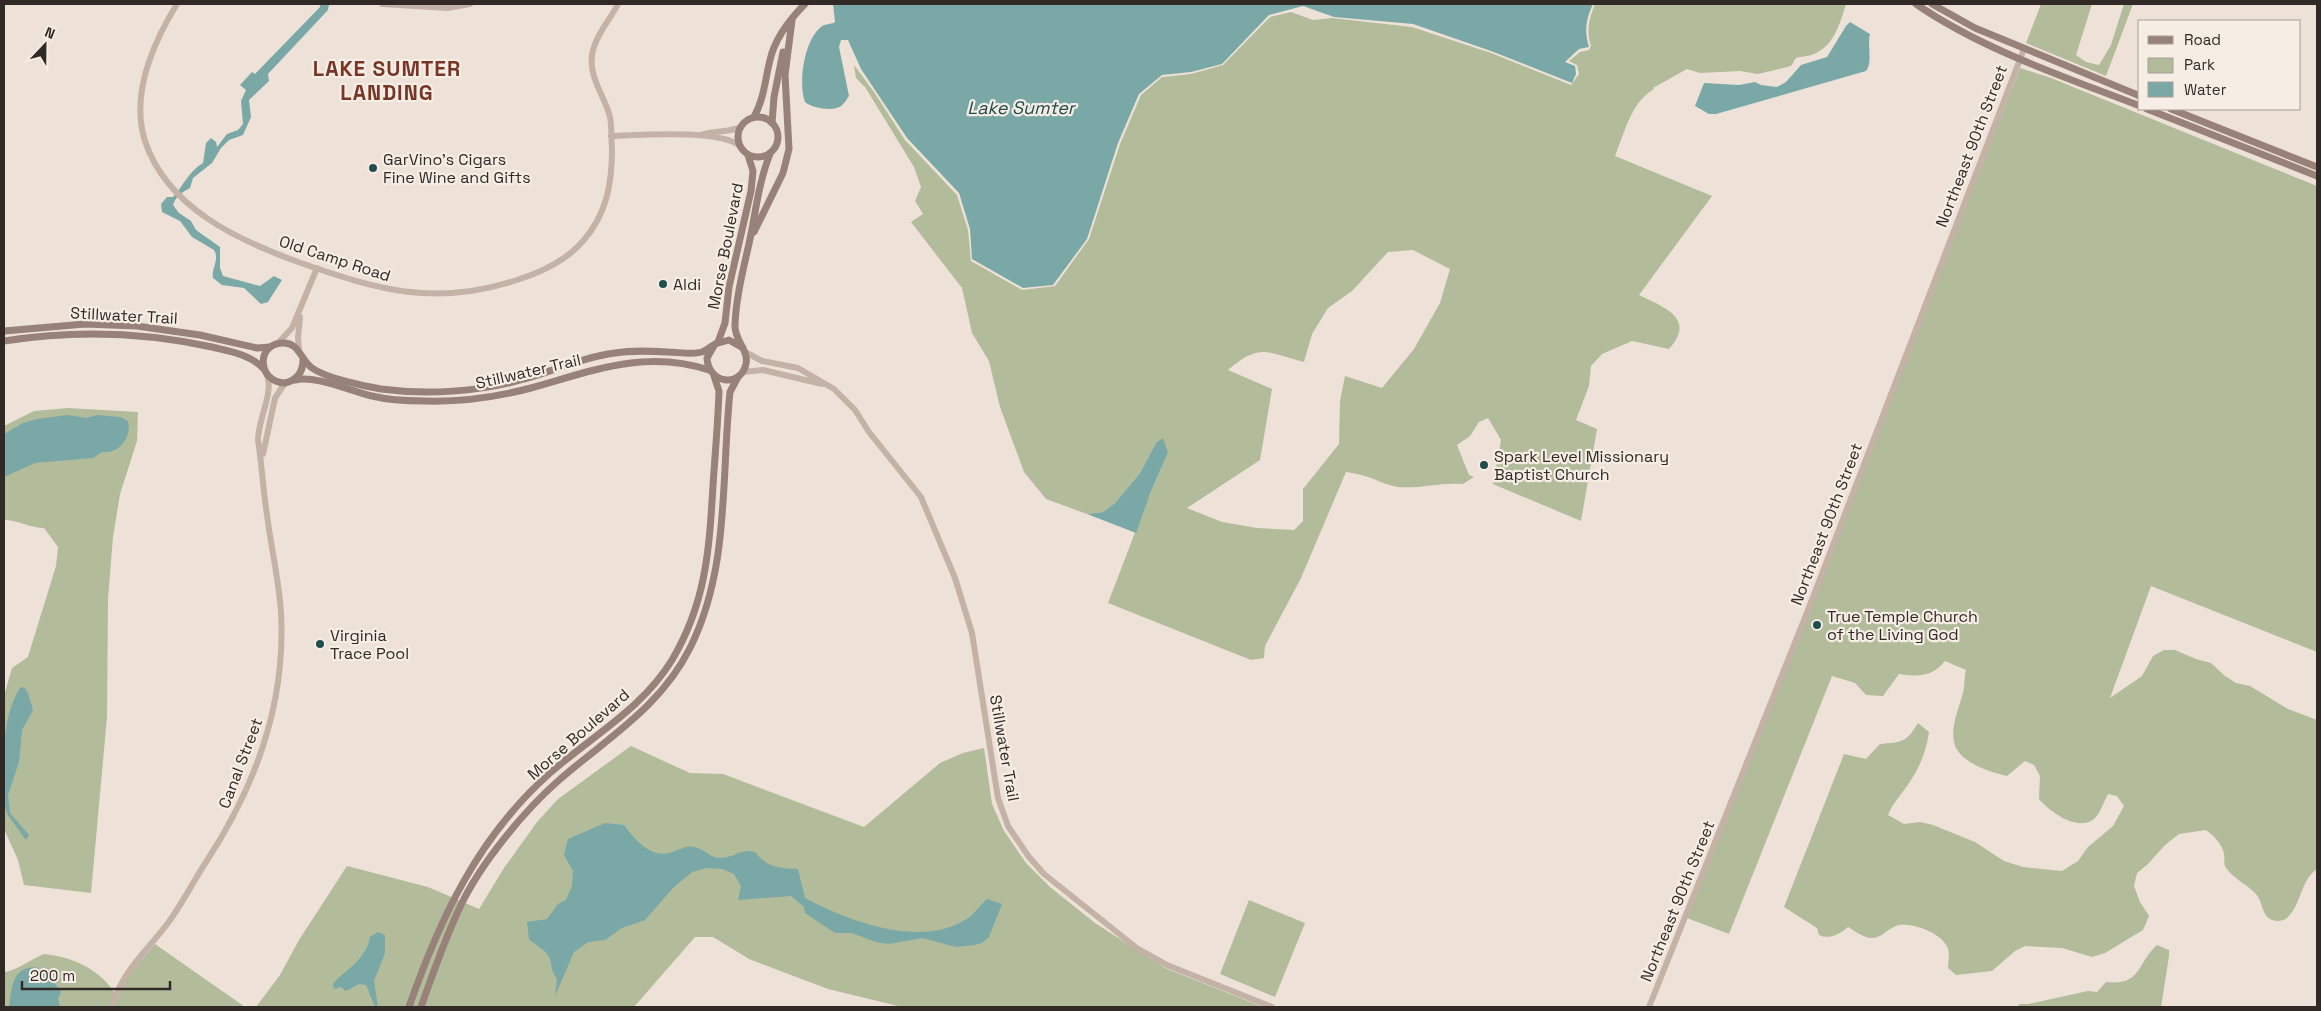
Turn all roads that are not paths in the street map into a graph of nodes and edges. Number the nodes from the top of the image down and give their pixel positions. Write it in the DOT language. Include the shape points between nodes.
graph roads {
  1 [pos="177,4"];
  2 [pos="382,4"];
  3 [pos="393,4"];
  4 [pos="470,4"];
  5 [pos="618,4"];
  6 [pos="805,4"];
  7 [pos="1916,4"];
  8 [pos="1932,4"];
  9 [pos="792,20"];
  10 [pos="788,36"];
  11 [pos="2024,49"];
  12 [pos="2020,58"];
  13 [pos="2138,95"];
  14 [pos="2138,105"];
  15 [pos="2150,110"];
  16 [pos="2174,110"];
  17 [pos="754,117"];
  18 [pos="772,123"];
  19 [pos="741,127"];
  20 [pos="701,135"];
  21 [pos="2214,135"];
  22 [pos="611,136"];
  23 [pos="740,146"];
  24 [pos="770,154"];
  25 [pos="748,155"];
  26 [pos="2289,156"];
  27 [pos="2294,167"];
  28 [pos="2317,169"];
  29 [pos="2317,176"];
  30 [pos="749,243"];
  31 [pos="317,268"];
  32 [pos="302,308"];
  33 [pos="4,331"];
  34 [pos="4,341"];
  35 [pos="278,343"];
  36 [pos="715,344"];
  37 [pos="271,347"];
  38 [pos="299,350"];
  39 [pos="744,350"];
  40 [pos="303,360"];
  41 [pos="265,372"];
  42 [pos="712,373"];
  43 [pos="740,374"];
  44 [pos="294,380"];
  45 [pos="285,383"];
  46 [pos="834,389"];
  47 [pos="260,423"];
  48 [pos="268,424"];
  49 [pos="262,463"];
  50 [pos="112,1007"];
  51 [pos="410,1007"];
  52 [pos="421,1007"];
  53 [pos="1272,1007"];
  54 [pos="1649,1007"];
  1 -- 31 [label="street, Old Camp Road" via="154,48 140,100 144,139 159,169 174,189 208,219 273,253"];
  2 -- 3 [label="street"];
  3 -- 4 [label="street" via="447,8"];
  5 -- 22 [label="street, Old Camp Road" via="597,40 592,57 595,78 610,118"];
  6 -- 9 [label="main road, Morse Boulevard"];
  7 -- 12 [label="main road" via="1972,36"];
  8 -- 11 [label="main road" via="1975,28"];
  9 -- 10 [label="main road, Morse Boulevard"];
  9 -- 17 [label="main road, Morse Boulevard" via="783,29 770,58 763,98"];
  10 -- 18 [label="main road, Morse Boulevard" via="774,96"];
  10 -- 30 [label="main road, Morse Boulevard" via="785,75 789,149 783,173"];
  11 -- 12 [label="street, Northeast 90th Street"];
  11 -- 13 [label="main road"];
  12 -- 14 [label="main road"];
  12 -- 54 [label="street, Northeast 90th Street" via="1811,601"];
  15 -- 21 [label="main road"];
  16 -- 26 [label="main road"];
  17 -- 18 [label="main road" via="762,117"];
  17 -- 19 [label="main road"];
  18 -- 24 [label="main road" via="779,141"];
  19 -- 20 [label="street"];
  19 -- 23 [label="main road" via="738,134"];
  20 -- 22 [label="street"];
  20 -- 23 [label="street" via="725,138"];
  21 -- 26 [label="main road" via="2233,139 2282,159"];
  21 -- 27 [label="main road"];
  22 -- 31 [label="street, Old Camp Road" via="609,192 602,213 582,243 552,266 484,290 438,294 391,290"];
  23 -- 25 [label="main road"];
  24 -- 25 [label="main road" via="763,157"];
  24 -- 30 [label="main road, Morse Boulevard" via="762,174"];
  25 -- 36 [label="main road, Morse Boulevard" via="753,171 751,191 725,323"];
  26 -- 28 [label="main road"];
  27 -- 28 [label="main road"];
  27 -- 29 [label="main road"];
  30 -- 39 [label="main road, Morse Boulevard" via="735,319 737,338"];
  31 -- 32 [label="street"];
  32 -- 35 [label="street" via="292,328"];
  32 -- 38 [label="street" via="298,328"];
  33 -- 37 [label="main road, Stillwater Trail" via="66,325 117,325 182,331 257,348"];
  34 -- 41 [label="main road, Stillwater Trail" via="69,334 139,336 189,342 241,354 257,362"];
  35 -- 37 [label="main road"];
  35 -- 38 [label="main road" via="289,344"];
  36 -- 39 [label="main road" via="734,342"];
  36 -- 40 [label="main road, Stillwater Trail" via="701,353 616,352 594,356 523,380 436,391 380,388 323,373"];
  36 -- 42 [label="main road" via="707,358"];
  37 -- 41 [label="main road" via="264,357"];
  38 -- 40 [label="main road"];
  39 -- 43 [label="main road" via="747,359"];
  39 -- 46 [label="street, Stillwater Trail" via="762,361 798,368"];
  40 -- 44 [label="main road" via="302,371"];
  41 -- 45 [label="main road" via="275,382"];
  41 -- 47 [label="street, Canal Street" via="269,389"];
  42 -- 43 [label="main road" via="726,380"];
  42 -- 44 [label="main road, Stillwater Trail" via="681,362 640,360 610,365 528,389 480,398 426,401 374,397 311,379"];
  42 -- 51 [label="main road, Morse Boulevard" via="719,391 709,554 703,589 688,627 671,661 650,688 622,718 549,774 486,846 460,885"];
  43 -- 46 [label="street, Stillwater Trail" via="755,369 775,372"];
  43 -- 52 [label="main road, Morse Boulevard" via="730,392 718,563 708,606 690,648 668,684 641,714 558,781 522,817 462,904"];
  44 -- 45 [label="main road"];
  45 -- 48 [label="street, Canal Street" via="275,398"];
  46 -- 53 [label="street, Stillwater Trail" via="847,401 912,485 931,516 972,633 995,786 1005,819 1018,842 1044,874 1138,949 1167,965"];
  47 -- 48 [label="street"];
  47 -- 49 [label="street, Canal Street" via="258,440"];
  48 -- 49 [label="street, Canal Street"];
  49 -- 50 [label="street, Canal Street" via="282,634 278,689 268,733 250,786 233,819 169,921 124,976"];
}
